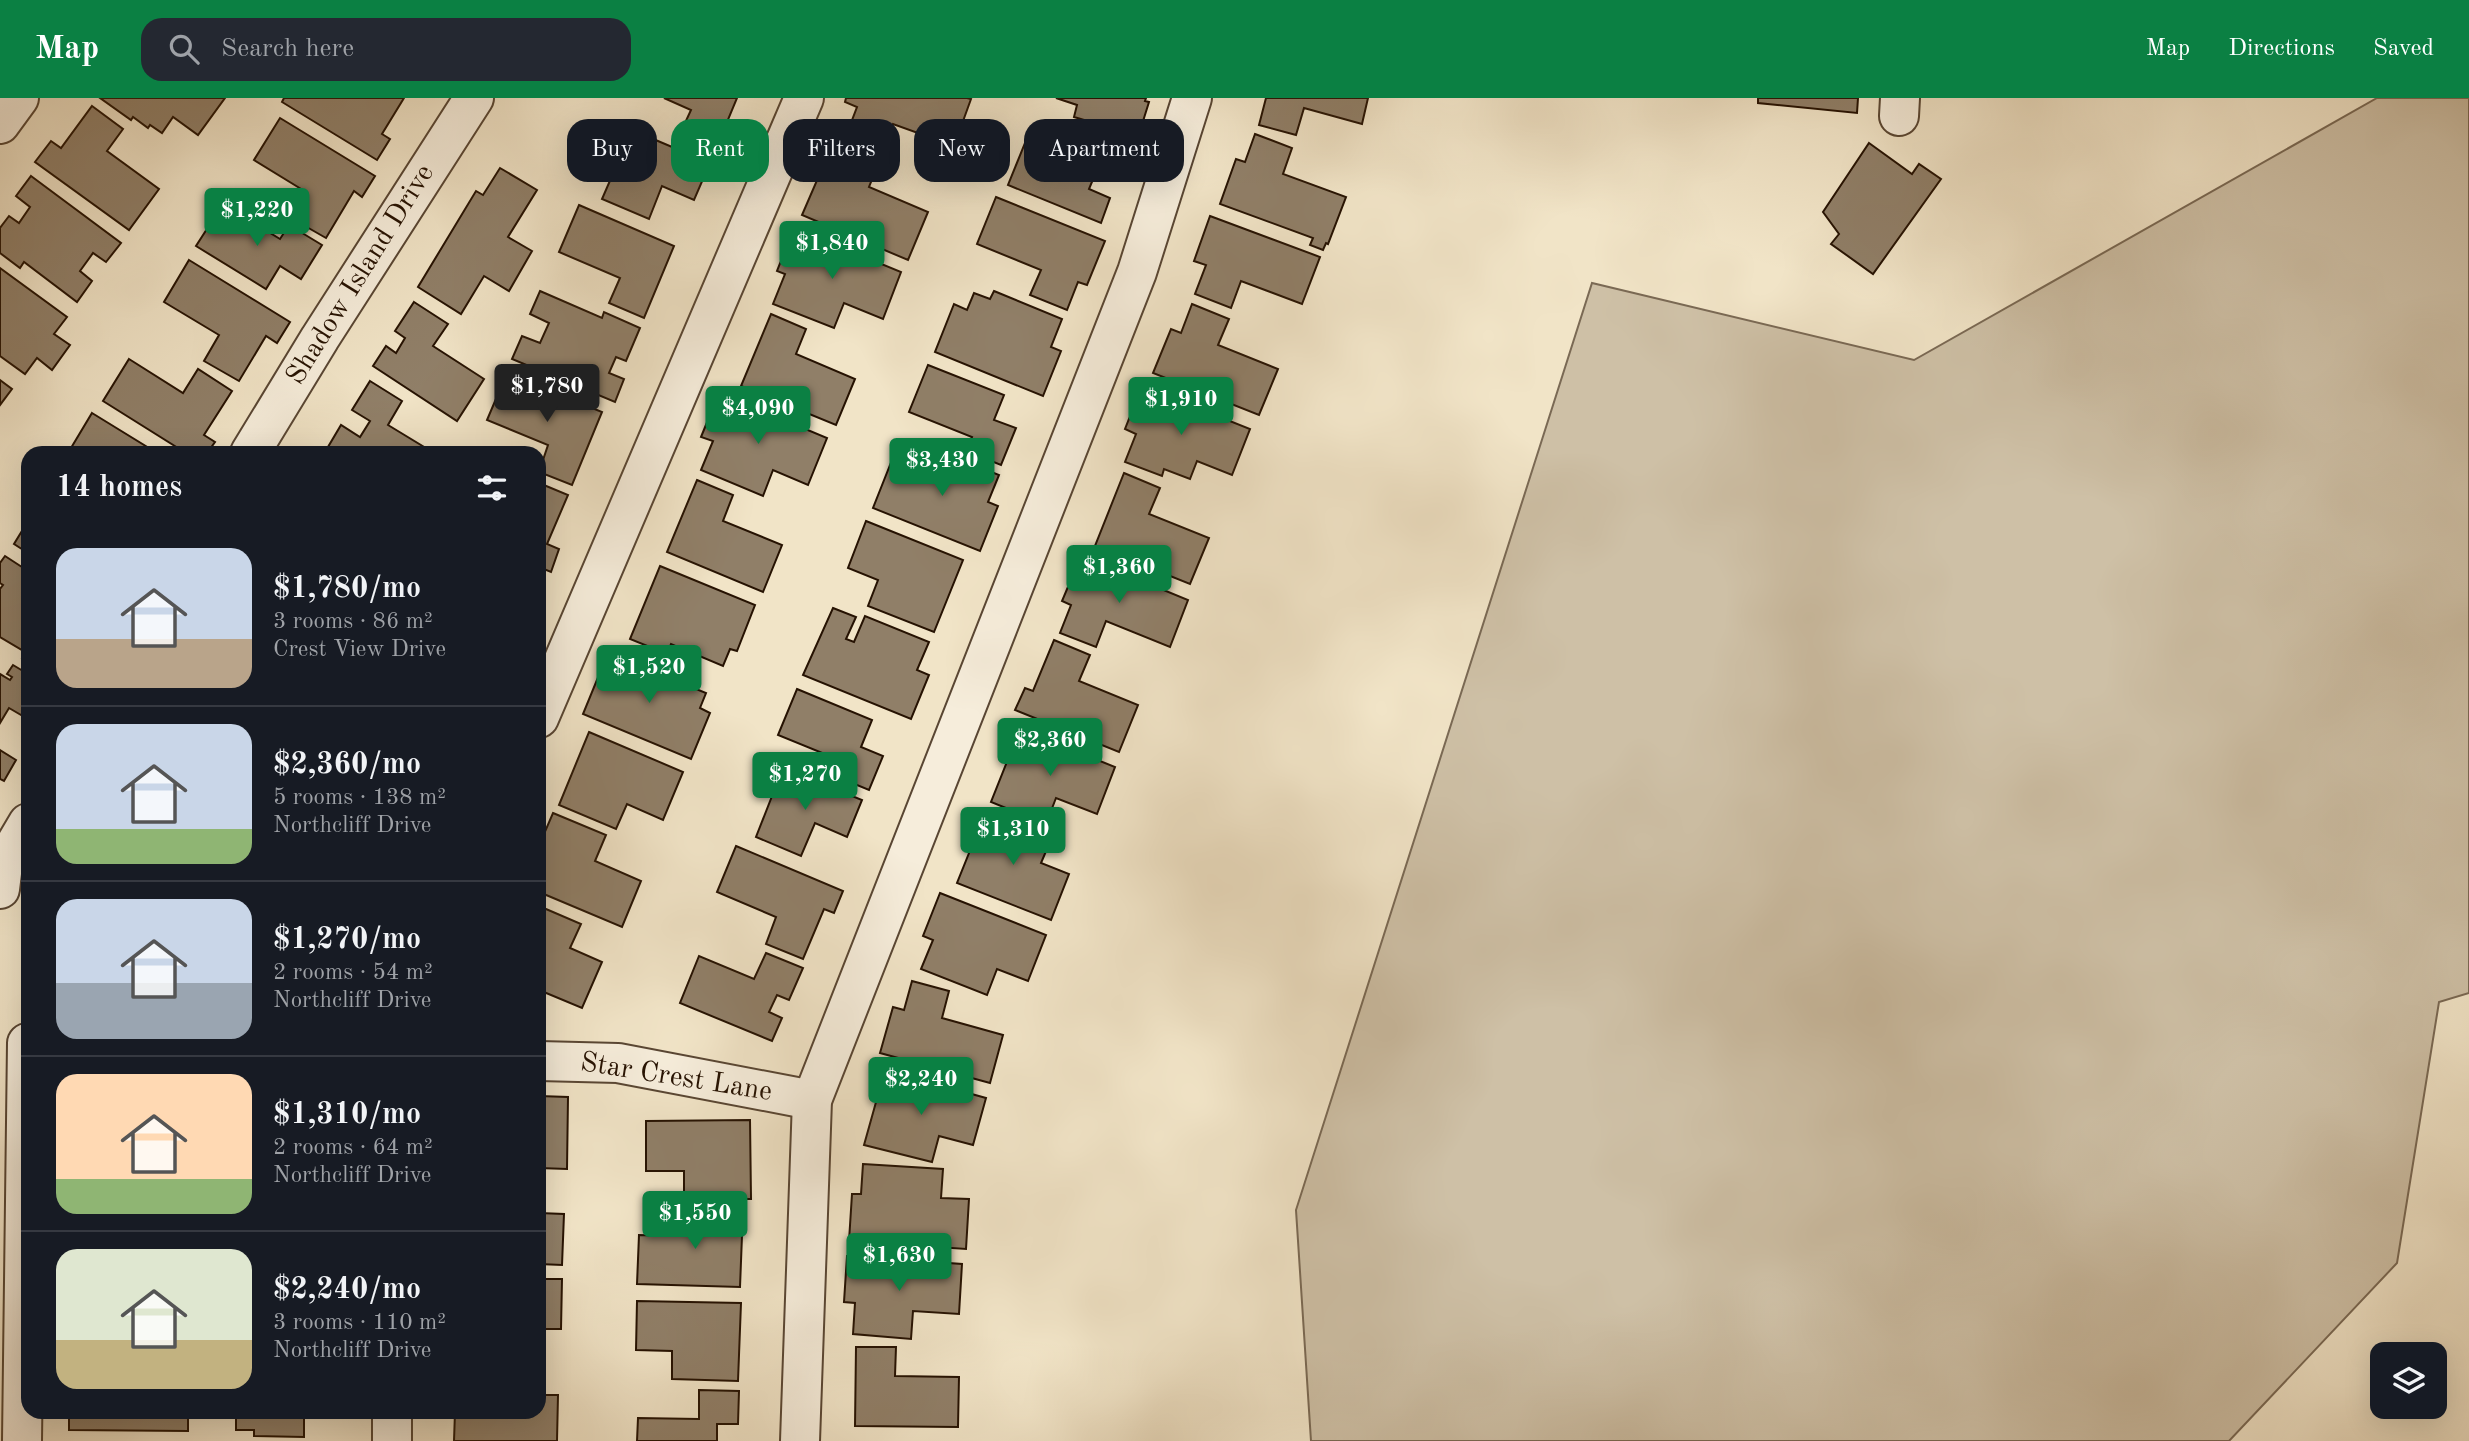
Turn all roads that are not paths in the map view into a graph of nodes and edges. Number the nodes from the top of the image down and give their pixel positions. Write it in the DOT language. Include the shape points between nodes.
graph roads {
  1 [pos="19,98"];
  2 [pos="474,98"];
  3 [pos="804,98"];
  4 [pos="1192,98"];
  5 [pos="0,124"];
  6 [pos="254,446"];
  7 [pos="546,702"];
  8 [pos="21,835"];
  9 [pos="0,889"];
  10 [pos="18,1043"];
  11 [pos="546,1061"];
  12 [pos="812,1100"];
  13 [pos="21,1342"];
  14 [pos="22,1419"];
  15 [pos="392,1419"];
  16 [pos="22,1441"];
  17 [pos="392,1441"];
  18 [pos="800,1441"];
  1 -- 5 [label="street"];
  2 -- 6 [label="street, Shadow Island Drive"];
  3 -- 7 [label="street"];
  4 -- 12 [label="street" via="1137,272"];
  8 -- 9 [label="street" via="3,865"];
  10 -- 13 [label="street"];
  11 -- 12 [label="street, Star Crest Lane" via="618,1063"];
  12 -- 18 [label="street"];
  14 -- 16 [label="street"];
  15 -- 17 [label="street"];
}
